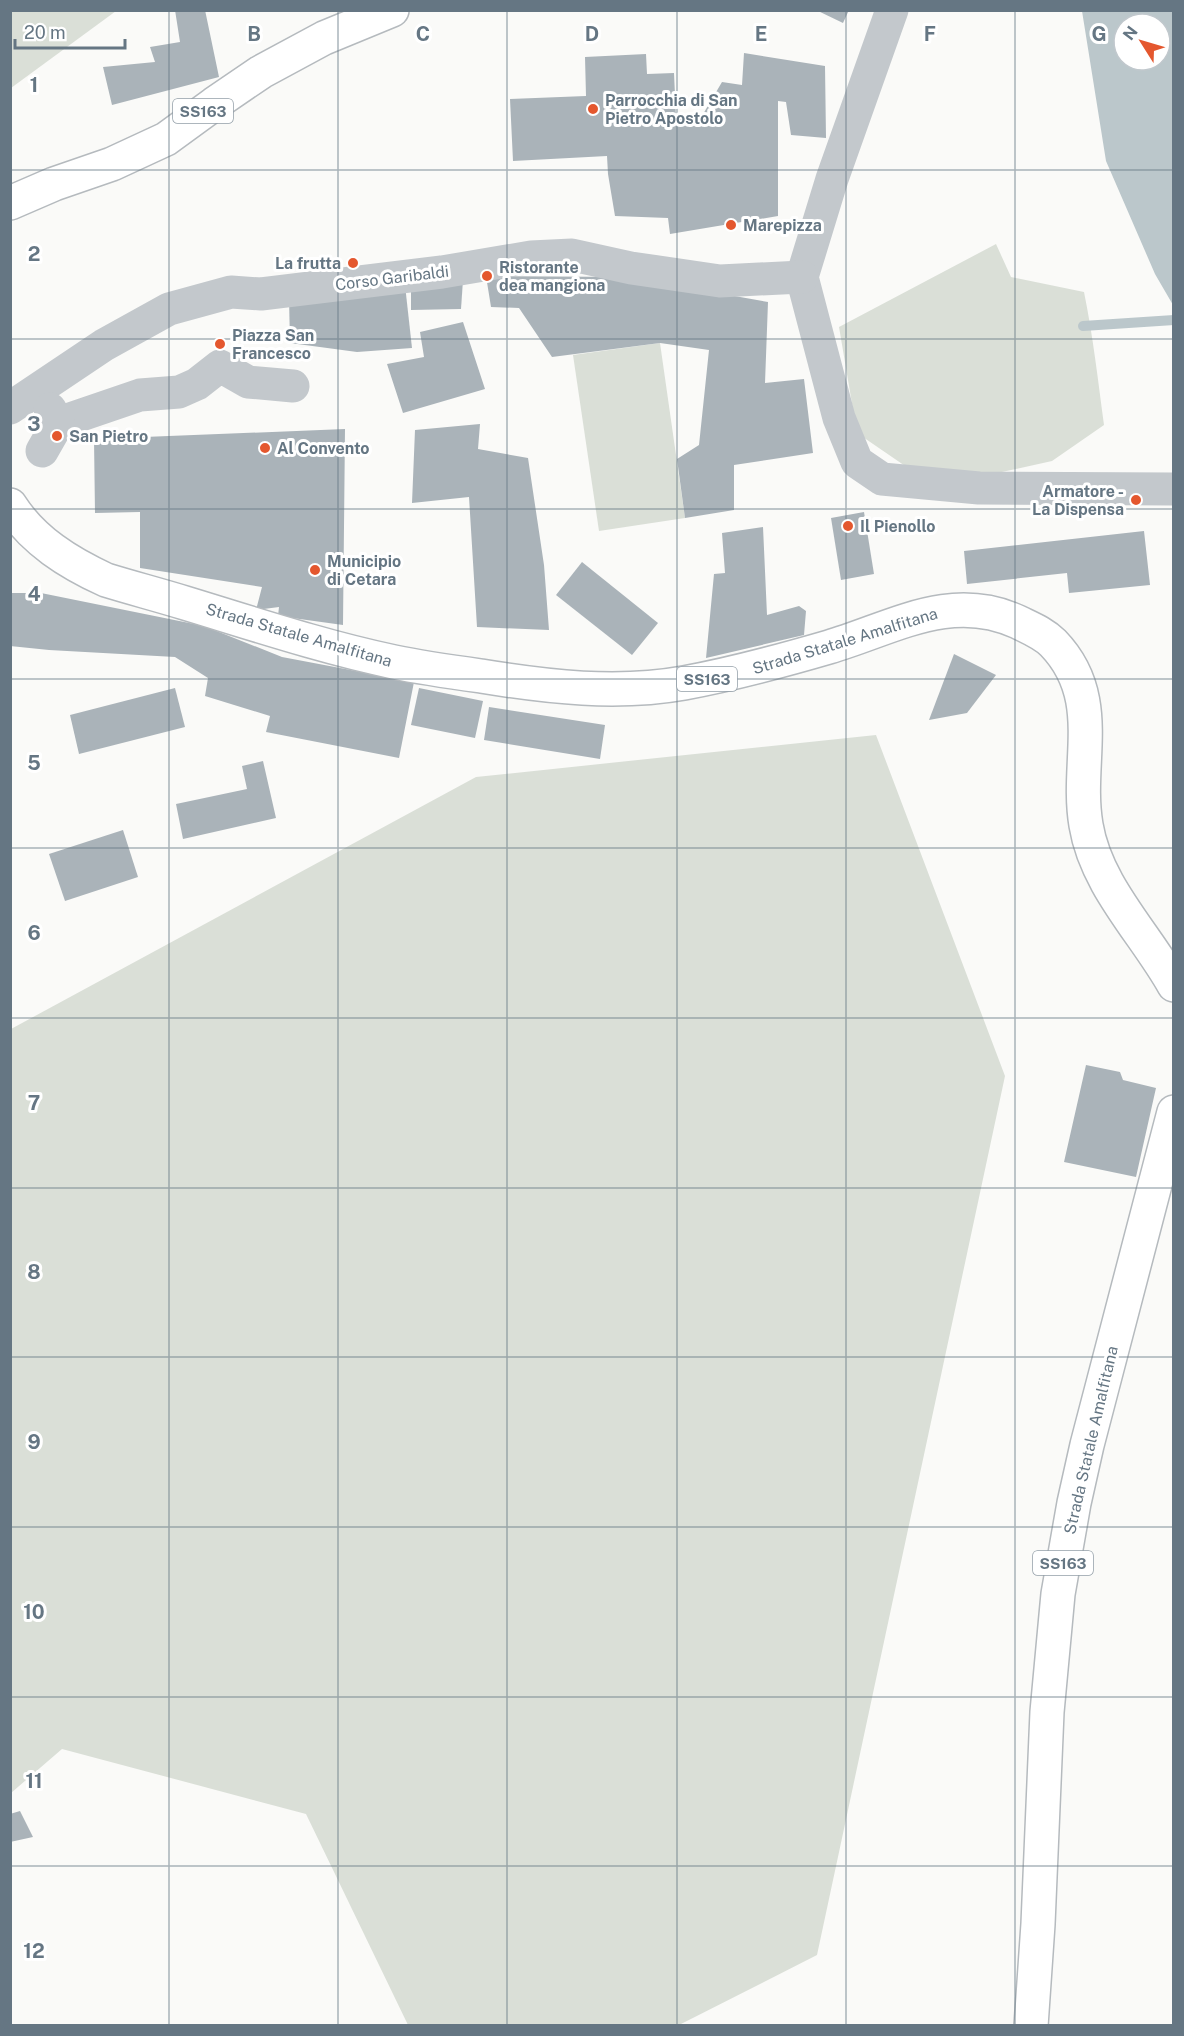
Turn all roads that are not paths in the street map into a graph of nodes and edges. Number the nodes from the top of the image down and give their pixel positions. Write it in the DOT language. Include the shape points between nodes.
graph roads {
  1 [pos="392,10"];
  2 [pos="892,10"];
  3 [pos="10,203"];
  4 [pos="802,277"];
  5 [pos="293,386"];
  6 [pos="10,408"];
  7 [pos="50,428"];
  8 [pos="1173,489"];
  9 [pos="10,505"];
  10 [pos="1173,985"];
  11 [pos="1173,1113"];
  12 [pos="1031,2025"];
  1 -- 3 [label="main road, SS163" via="324,38 261,72 166,139"];
  2 -- 4 [label="street" via="832,178"];
  4 -- 6 [label="street, Corso Garibaldi" via="720,281 572,255 531,257 261,294 231,292 169,309 104,345"];
  4 -- 8 [label="street" via="839,418 857,462 882,479 979,488"];
  5 -- 7 [label="street" via="248,382 220,366 179,392 140,395"];
  9 -- 10 [label="main road, Strada Statale Amalfitana / SS163" via="34,535 82,569 106,580 306,641 395,663 510,681 572,688 632,689 679,684 739,673 934,612 983,611 1011,619 1054,644 1081,690 1086,826 1118,900"];
  11 -- 12 [label="main road, Strada Statale Amalfitana / SS163" via="1089,1434 1058,1594 1047,1712"];
}
